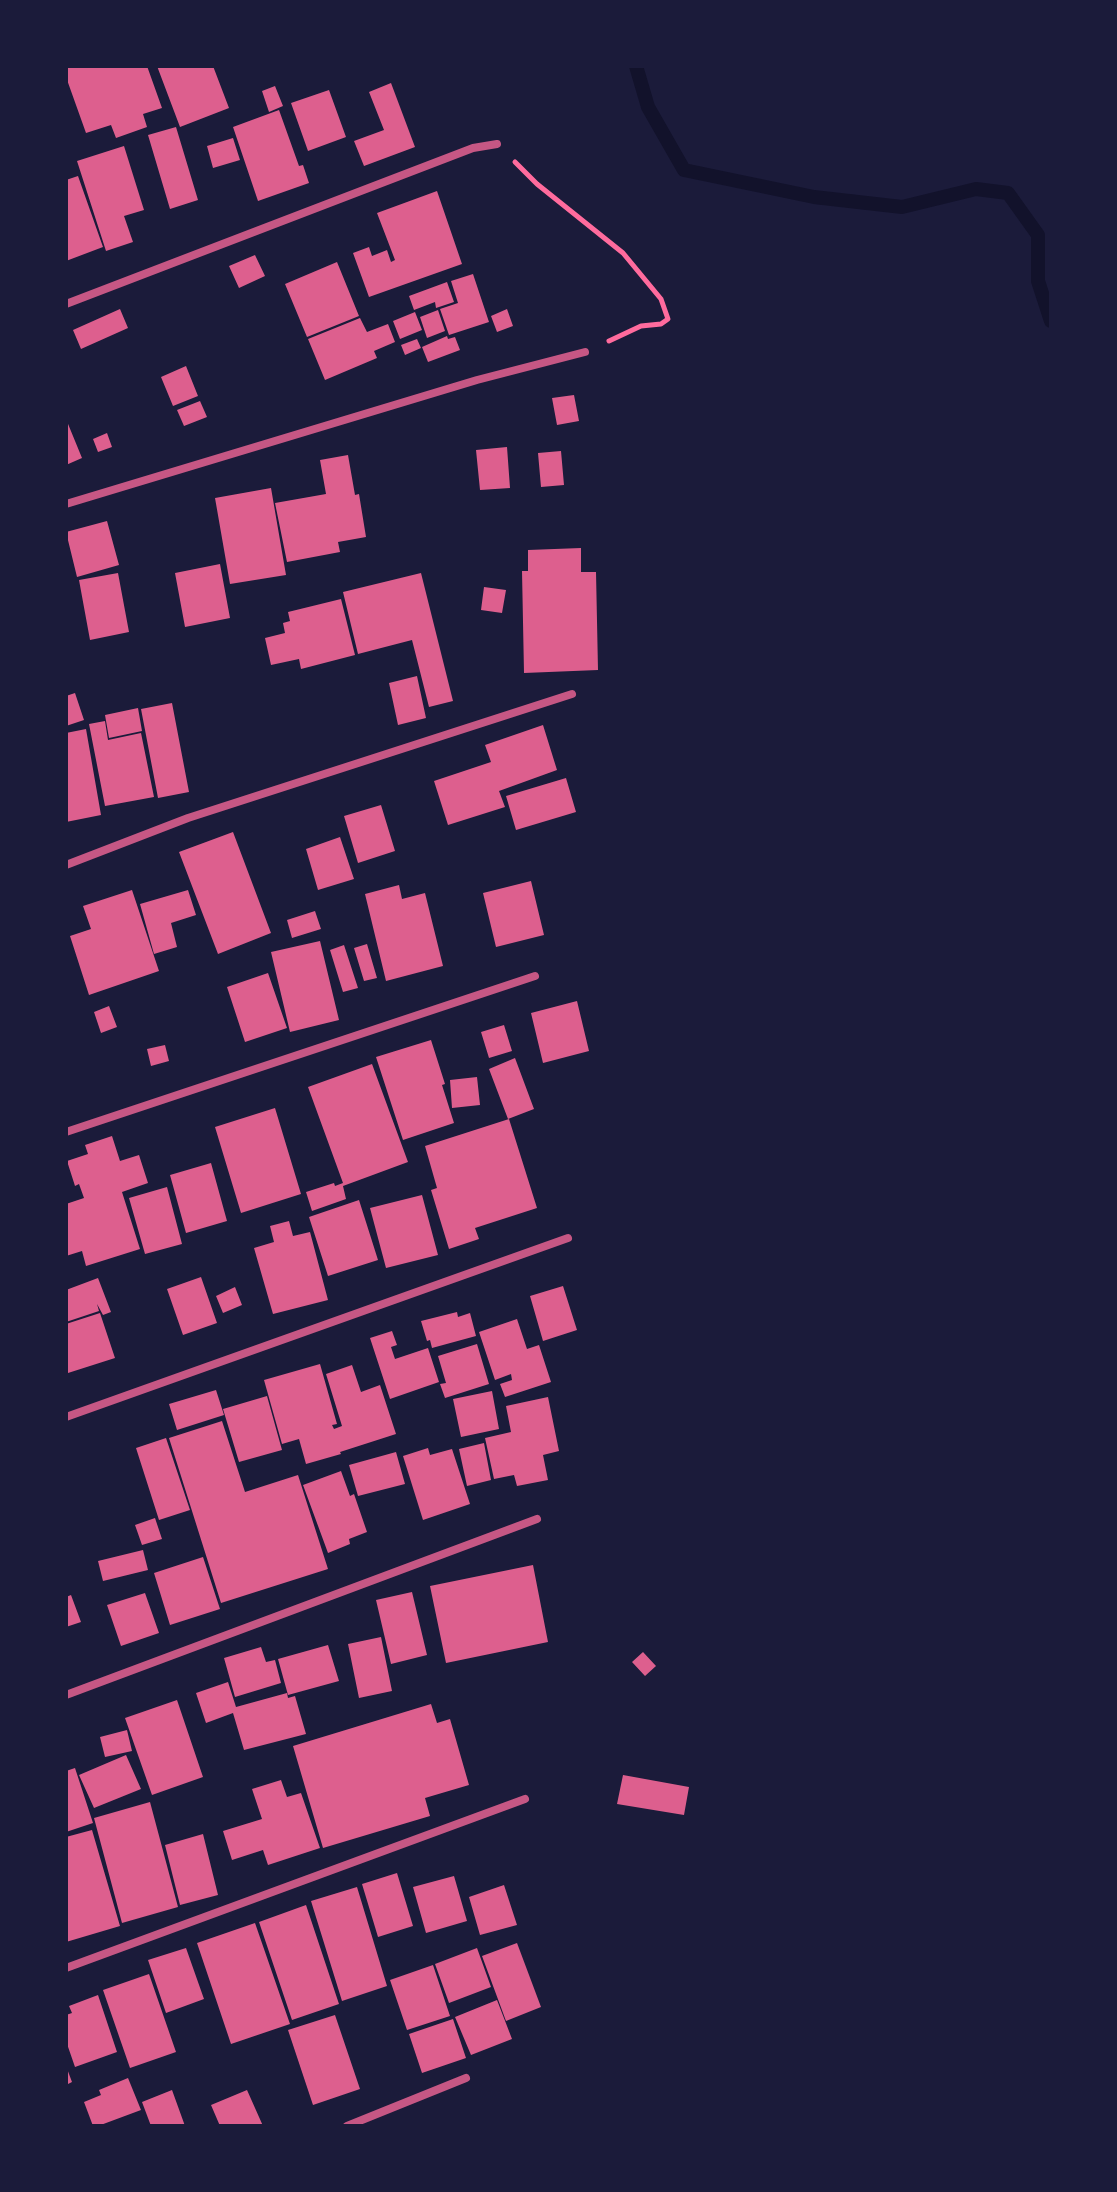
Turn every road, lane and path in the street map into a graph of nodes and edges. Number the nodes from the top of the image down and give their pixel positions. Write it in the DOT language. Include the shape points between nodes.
graph roads {
  1 [pos="497,144"];
  2 [pos="66,304"];
  3 [pos="585,352"];
  4 [pos="66,504"];
  5 [pos="572,694"];
  6 [pos="66,865"];
  7 [pos="535,976"];
  8 [pos="66,1132"];
  9 [pos="568,1238"];
  10 [pos="66,1417"];
  11 [pos="537,1519"];
  12 [pos="66,1695"];
  13 [pos="525,1799"];
  14 [pos="66,1968"];
  15 [pos="466,2078"];
  16 [pos="347,2126"];
  1 -- 2 [label="street" via="473,148"];
  1 -- 3 [label="path" via="537,184 623,253 661,299 668,319 661,324 641,326"];
  3 -- 4 [label="street"];
  5 -- 6 [label="street" via="188,818"];
  7 -- 8 [label="street"];
  9 -- 10 [label="street"];
  11 -- 12 [label="street"];
  13 -- 14 [label="street"];
  15 -- 16 [label="street"];
}
